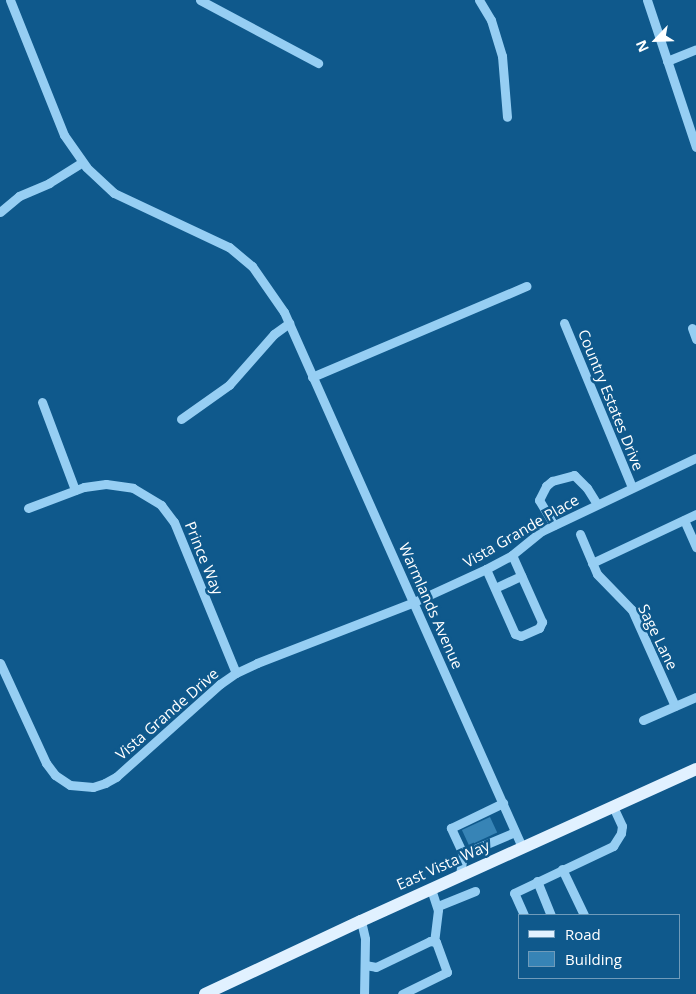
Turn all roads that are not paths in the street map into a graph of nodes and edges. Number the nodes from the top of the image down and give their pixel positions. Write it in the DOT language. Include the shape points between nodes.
graph roads {
  1 [pos="10,0"];
  2 [pos="200,0"];
  3 [pos="479,0"];
  4 [pos="647,0"];
  5 [pos="696,49"];
  6 [pos="667,61"];
  7 [pos="318,63"];
  8 [pos="507,117"];
  9 [pos="696,147"];
  10 [pos="82,162"];
  11 [pos="0,212"];
  12 [pos="526,286"];
  13 [pos="288,323"];
  14 [pos="564,323"];
  15 [pos="692,328"];
  16 [pos="696,338"];
  17 [pos="312,377"];
  18 [pos="42,402"];
  19 [pos="181,419"];
  20 [pos="696,458"];
  21 [pos="632,487"];
  22 [pos="75,490"];
  23 [pos="596,504"];
  24 [pos="28,508"];
  25 [pos="696,514"];
  26 [pos="684,520"];
  27 [pos="554,525"];
  28 [pos="580,534"];
  29 [pos="696,547"];
  30 [pos="512,555"];
  31 [pos="592,563"];
  32 [pos="486,569"];
  33 [pos="521,576"];
  34 [pos="495,588"];
  35 [pos="414,602"];
  36 [pos="0,663"];
  37 [pos="236,673"];
  38 [pos="696,697"];
  39 [pos="675,706"];
  40 [pos="643,720"];
  41 [pos="696,769"];
  42 [pos="503,803"];
  43 [pos="613,807"];
  44 [pos="515,832"];
  45 [pos="522,847"];
  46 [pos="463,854"];
  47 [pos="562,869"];
  48 [pos="460,875"];
  49 [pos="538,880"];
  50 [pos="431,889"];
  51 [pos="475,891"];
  52 [pos="438,906"];
  53 [pos="524,914"];
  54 [pos="551,914"];
  55 [pos="584,914"];
  56 [pos="361,920"];
  57 [pos="434,940"];
  58 [pos="364,965"];
  59 [pos="205,994"];
  60 [pos="364,994"];
  61 [pos="402,994"];
  1 -- 10 [label="street, Warmlands Avenue" via="64,135"];
  2 -- 7 [label="street"];
  3 -- 8 [label="street" via="491,20 502,56"];
  4 -- 6 [label="street"];
  5 -- 6 [label="street"];
  6 -- 9 [label="street"];
  10 -- 11 [label="street" via="49,183 19,196"];
  10 -- 13 [label="street, Warmlands Avenue" via="114,193 229,247 261,276"];
  12 -- 17 [label="street"];
  13 -- 17 [label="street, Warmlands Avenue"];
  13 -- 19 [label="street" via="274,334 229,385"];
  14 -- 21 [label="street, Country Estates Drive"];
  15 -- 16 [label="street"];
  17 -- 35 [label="street, Warmlands Avenue"];
  18 -- 22 [label="street"];
  20 -- 21 [label="street, Vista Grande Place"];
  21 -- 23 [label="street, Vista Grande Place"];
  22 -- 24 [label="street, Prince Way"];
  22 -- 37 [label="street, Prince Way" via="106,484 132,488 162,505 174,522"];
  23 -- 27 [label="street, Vista Grande Place"];
  23 -- 27 [label="street" via="574,475 552,481 539,500"];
  25 -- 26 [label="street"];
  26 -- 29 [label="street"];
  26 -- 31 [label="street"];
  27 -- 30 [label="street, Vista Grande Place"];
  28 -- 31 [label="street, Sage Lane"];
  30 -- 32 [label="street, Vista Grande Place"];
  30 -- 33 [label="street"];
  31 -- 39 [label="street, Sage Lane" via="597,574 632,610"];
  32 -- 34 [label="street"];
  32 -- 35 [label="street, Vista Grande Place"];
  33 -- 34 [label="street"];
  33 -- 34 [label="street" via="542,622 539,628 521,636 515,634"];
  35 -- 37 [label="street, Vista Grande Drive"];
  35 -- 42 [label="street, Warmlands Avenue"];
  36 -- 37 [label="street, Vista Grande Drive" via="46,763 55,775 70,785 93,787 116,778"];
  38 -- 39 [label="street"];
  39 -- 40 [label="street"];
  41 -- 43 [label="main road, East Vista Way"];
  42 -- 44 [label="street, Warmlands Avenue"];
  42 -- 46 [label="street" via="450,828"];
  43 -- 45 [label="main road, East Vista Way"];
  43 -- 47 [label="street" via="622,826 613,846"];
  44 -- 45 [label="street, Warmlands Avenue"];
  44 -- 46 [label="street"];
  45 -- 48 [label="main road, East Vista Way"];
  46 -- 48 [label="street"];
  47 -- 49 [label="street"];
  47 -- 55 [label="street"];
  48 -- 50 [label="main road, East Vista Way"];
  49 -- 53 [label="street" via="514,893"];
  49 -- 54 [label="street"];
  50 -- 52 [label="street"];
  50 -- 56 [label="main road, East Vista Way"];
  51 -- 52 [label="street"];
  52 -- 57 [label="street"];
  56 -- 58 [label="street" via="365,938"];
  56 -- 59 [label="main road, East Vista Way"];
  57 -- 58 [label="street" via="376,967"];
  57 -- 61 [label="street" via="447,972"];
  58 -- 60 [label="street"];
}
